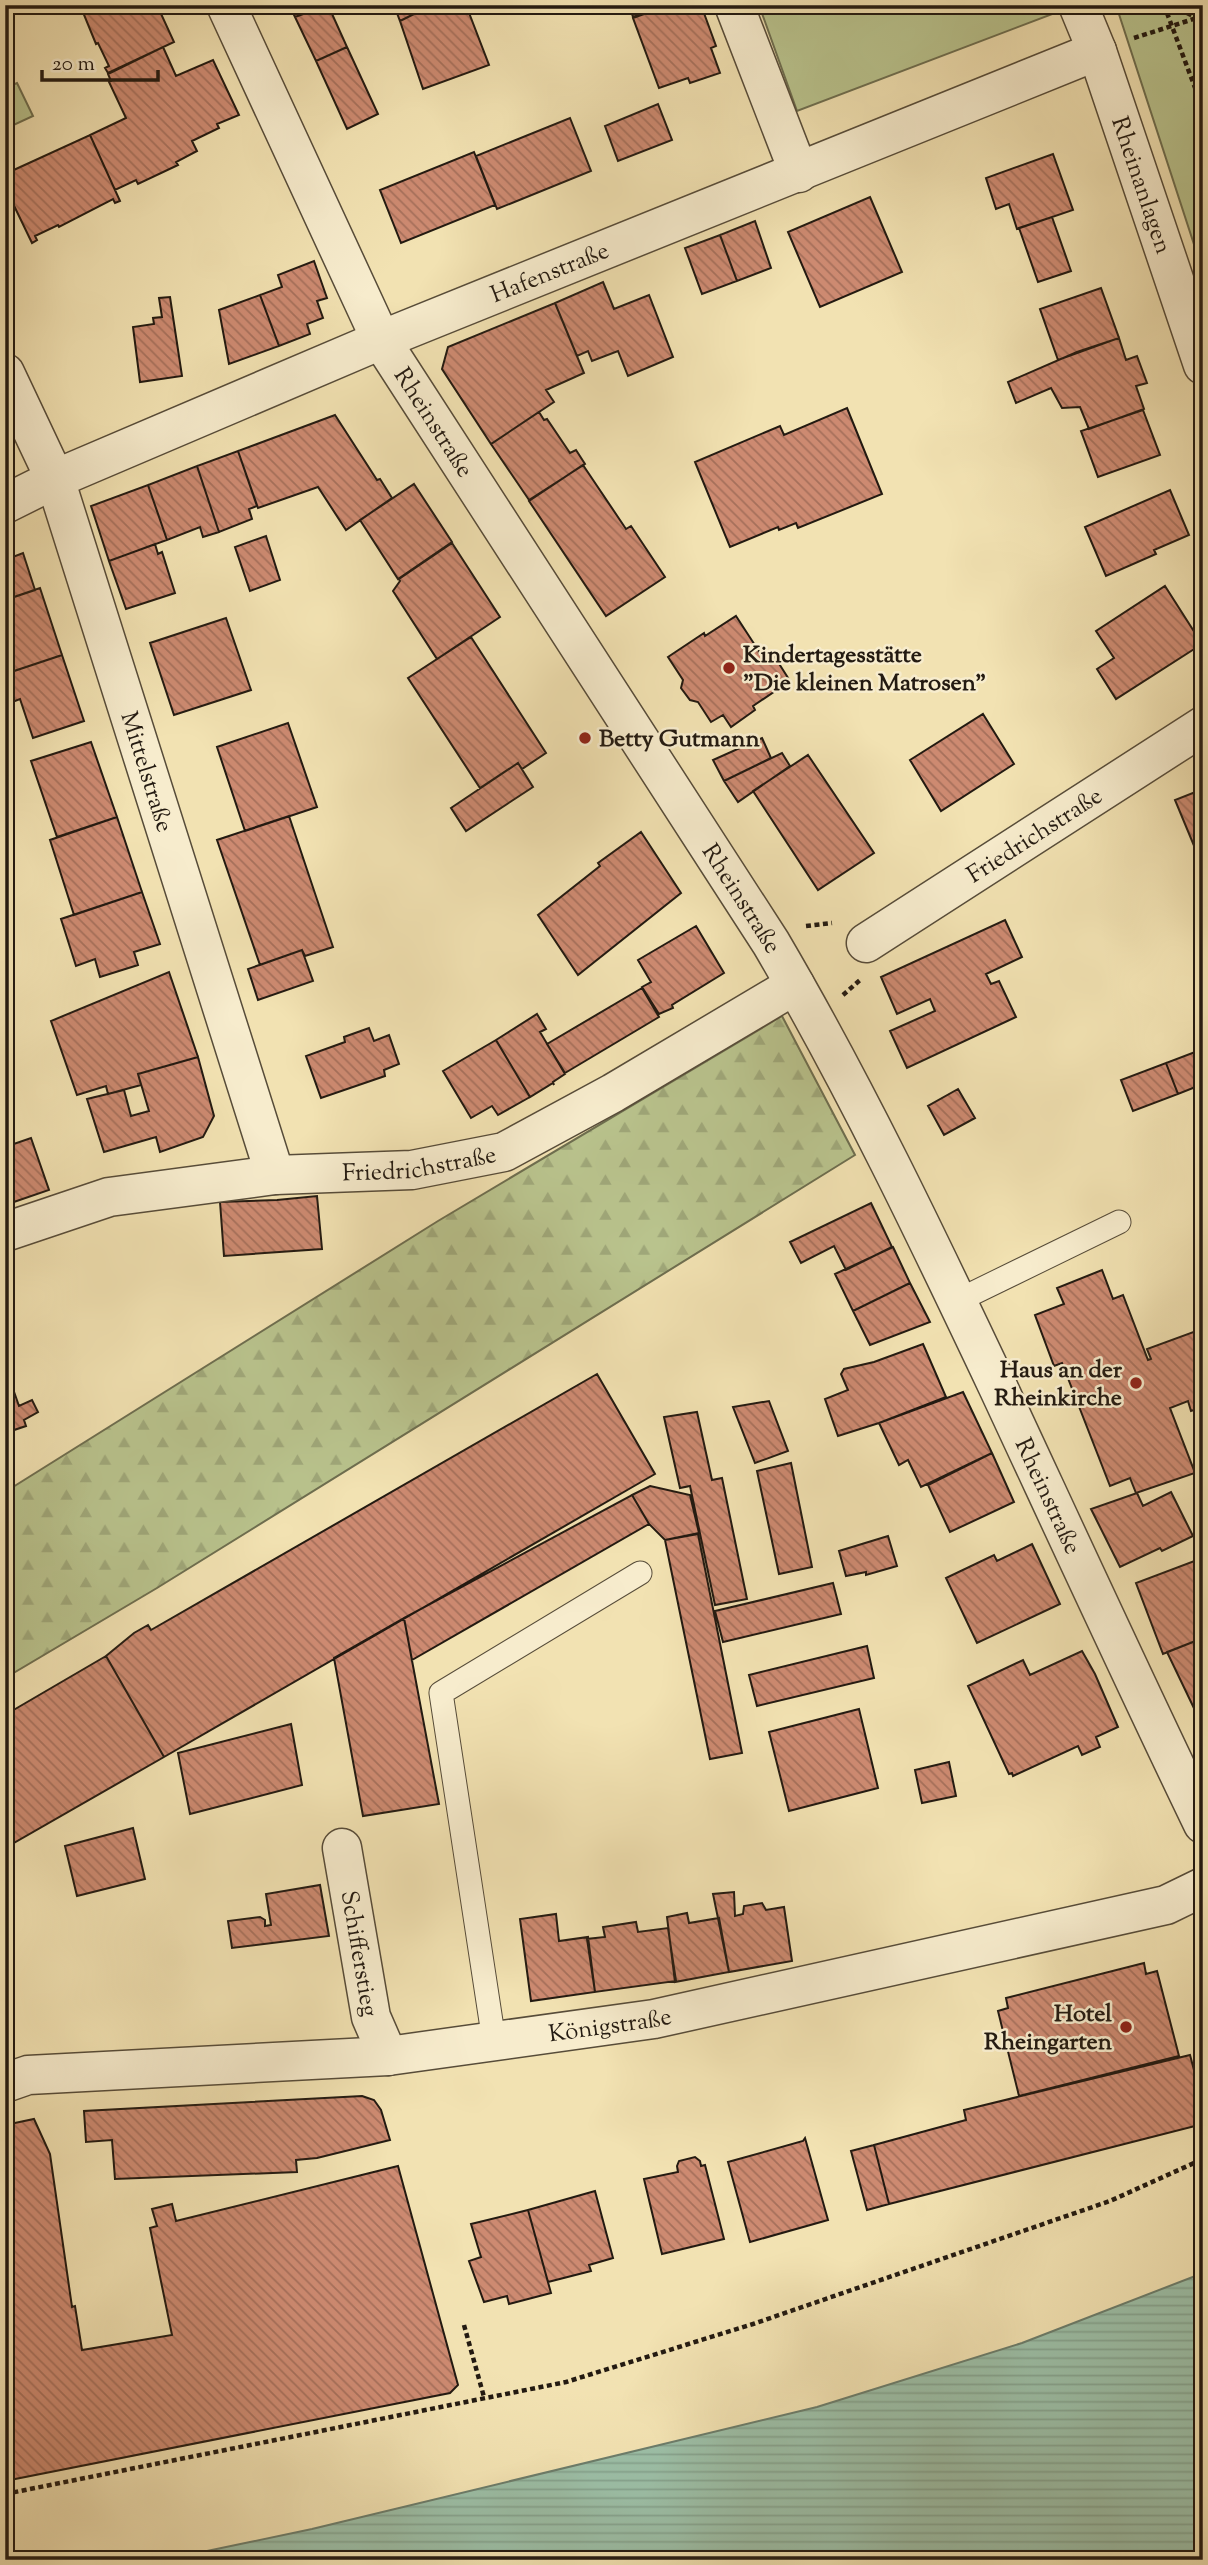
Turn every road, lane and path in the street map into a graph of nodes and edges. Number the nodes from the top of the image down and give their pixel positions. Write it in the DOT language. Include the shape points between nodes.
graph roads {
  1 [pos="226,5"];
  2 [pos="734,5"];
  3 [pos="1078,5"];
  4 [pos="1164,5"];
  5 [pos="1172,5"];
  6 [pos="1203,16"];
  7 [pos="1194,17"];
  8 [pos="1172,24"];
  9 [pos="1097,51"];
  10 [pos="1203,109"];
  11 [pos="799,173"];
  12 [pos="381,340"];
  13 [pos="1203,365"];
  14 [pos="5,373"];
  15 [pos="55,479"];
  16 [pos="5,504"];
  17 [pos="1203,726"];
  18 [pos="866,943"];
  19 [pos="796,985"];
  20 [pos="275,1175"];
  21 [pos="1119,1222"];
  22 [pos="5,1232"];
  23 [pos="957,1301"];
  24 [pos="640,1573"];
  25 [pos="1203,1824"];
  26 [pos="342,1848"];
  27 [pos="1203,1887"];
  28 [pos="494,2041"];
  29 [pos="388,2056"];
  30 [pos="5,2083"];
  31 [pos="1203,2159"];
  32 [pos="464,2325"];
  33 [pos="484,2398"];
  34 [pos="5,2494"];
  1 -- 12 [label="street, Rheinstraße"];
  2 -- 11 [label="street"];
  3 -- 9 [label="street, Rheinanlagen"];
  4 -- 8 [label="path"];
  5 -- 7 [label="path"];
  6 -- 7 [label="path"];
  7 -- 8 [label="path"];
  8 -- 9 [label="path"];
  8 -- 10 [label="path"];
  9 -- 11 [label="street, Hafenstraße"];
  9 -- 13 [label="street, Rheinanlagen"];
  11 -- 12 [label="street, Hafenstraße"];
  12 -- 15 [label="street, Hafenstraße"];
  12 -- 19 [label="street, Rheinstraße"];
  14 -- 15 [label="street, Mittelstraße"];
  15 -- 16 [label="street, Hafenstraße"];
  15 -- 20 [label="street, Mittelstraße"];
  17 -- 18 [label="street, Friedrichstraße"];
  19 -- 20 [label="street, Friedrichstraße" via="504,1152 412,1171"];
  19 -- 23 [label="street, Rheinstraße"];
  20 -- 22 [label="street, Friedrichstraße" via="109,1197"];
  21 -- 23 [label="lane"];
  23 -- 25 [label="street, Rheinstraße"];
  24 -- 28 [label="lane" via="441,1693"];
  26 -- 29 [label="street, Schifferstieg" via="371,2017"];
  27 -- 28 [label="street, Königstraße" via="1166,1905 668,2016"];
  28 -- 29 [label="street, Königstraße"];
  29 -- 30 [label="street, Königstraße" via="28,2075"];
  31 -- 33 [label="path" via="1110,2201 753,2324 566,2382"];
  32 -- 33 [label="path"];
  33 -- 34 [label="path"];
}
